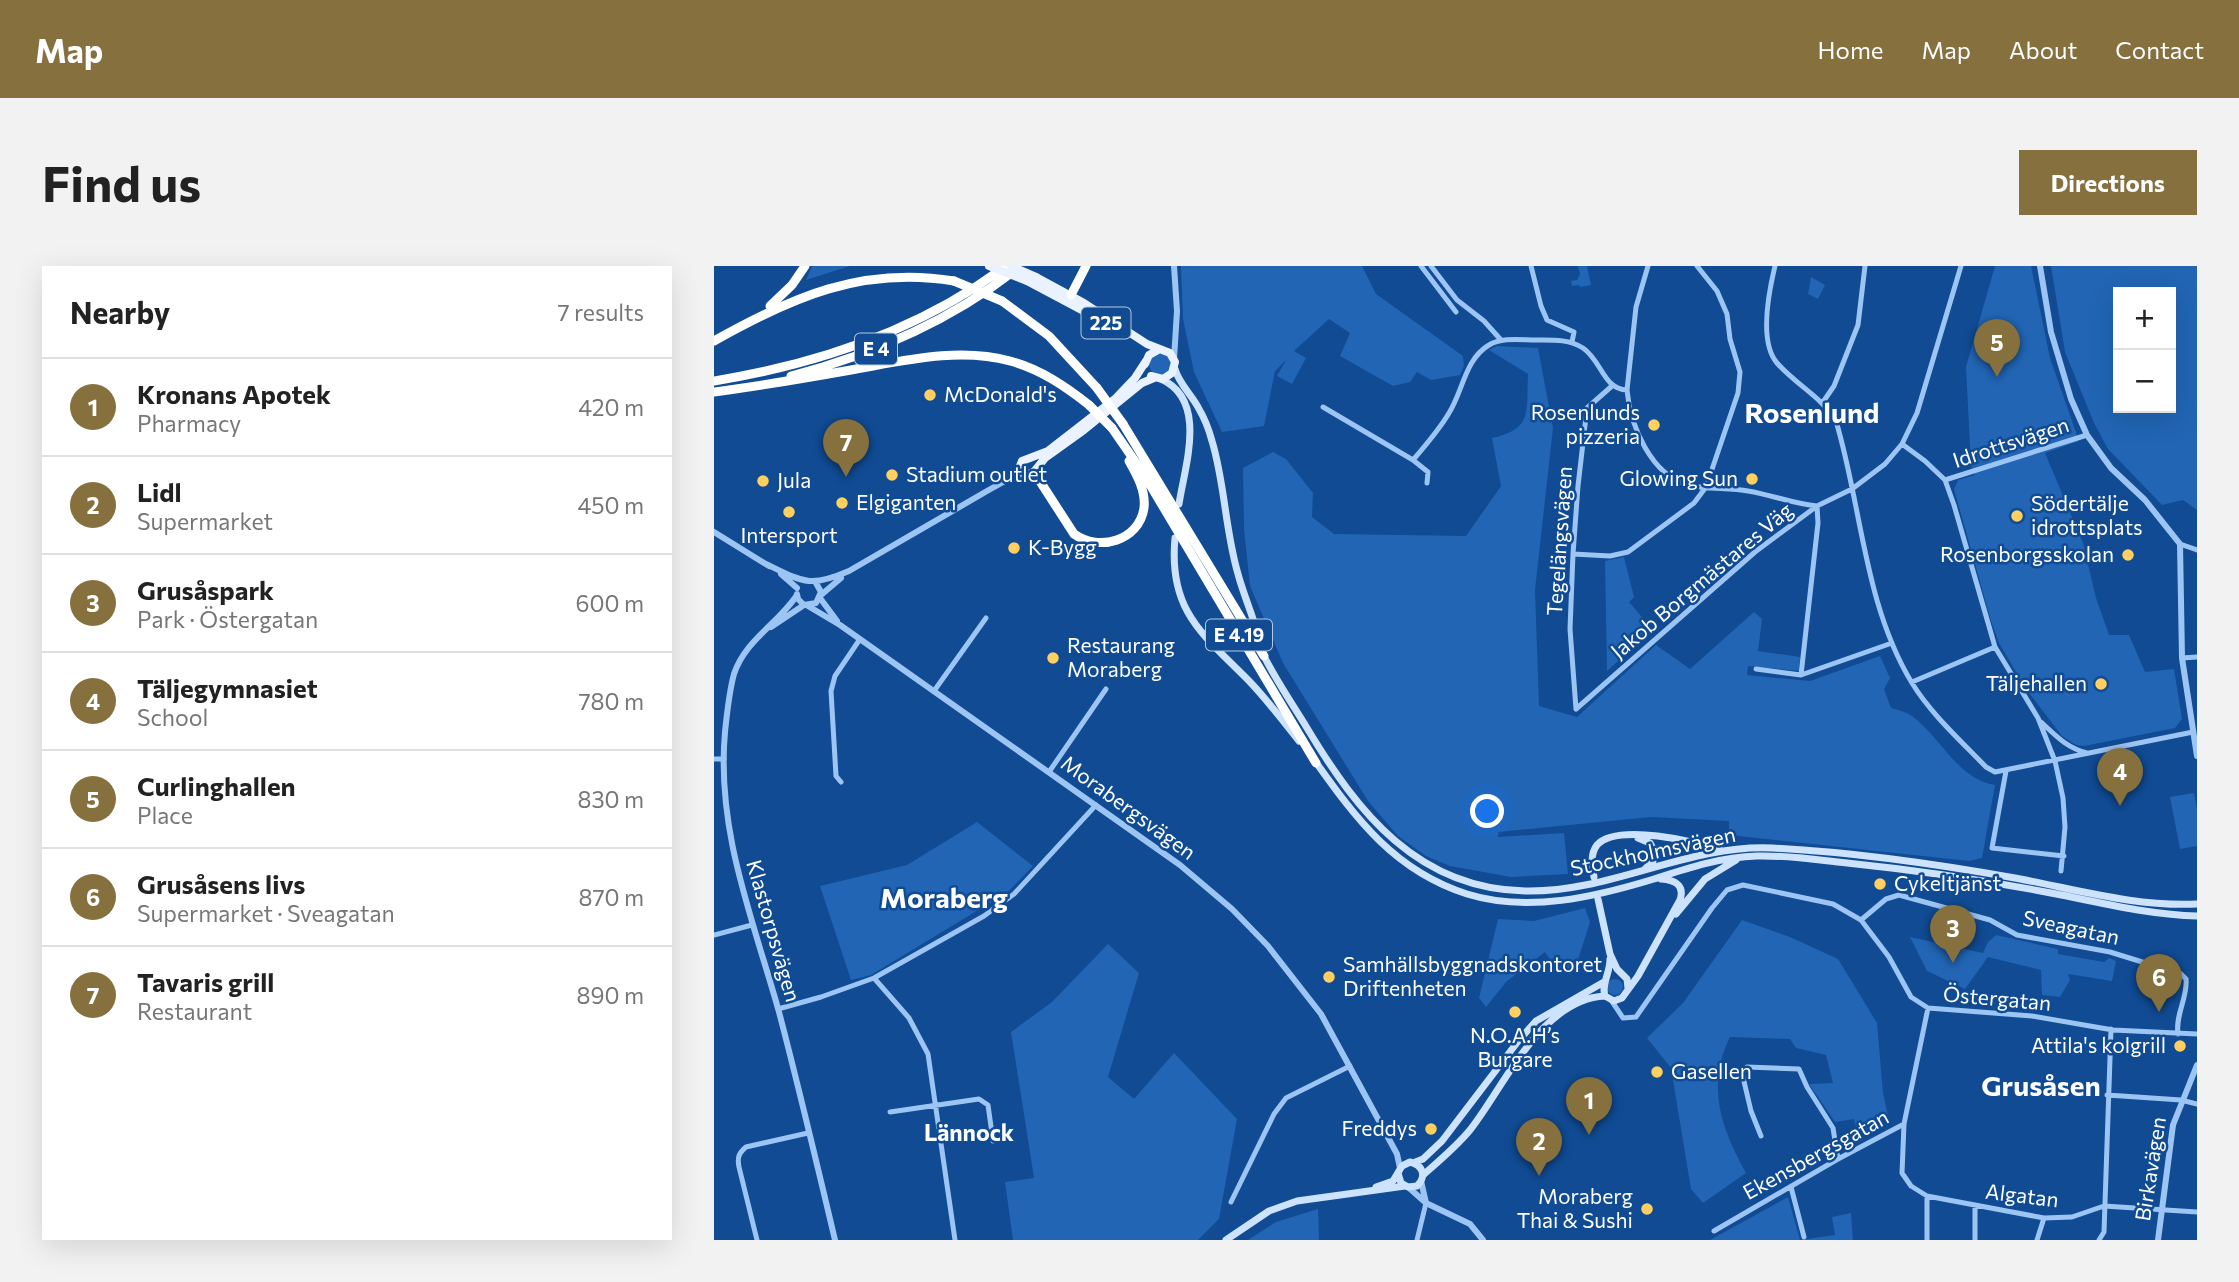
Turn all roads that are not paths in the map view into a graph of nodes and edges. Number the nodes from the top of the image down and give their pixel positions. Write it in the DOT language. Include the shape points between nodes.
graph roads {
  1 [pos="804,266"];
  2 [pos="989,266"];
  3 [pos="1009,266"];
  4 [pos="1020,266"];
  5 [pos="1086,266"];
  6 [pos="1174,266"];
  7 [pos="1531,266"];
  8 [pos="1647,266"];
  9 [pos="1697,266"];
  10 [pos="1775,266"];
  11 [pos="1865,266"];
  12 [pos="1961,266"];
  13 [pos="2040,266"];
  14 [pos="1426,267"];
  15 [pos="1032,279"];
  16 [pos="1071,295"];
  17 [pos="1058,296"];
  18 [pos="1456,312"];
  19 [pos="758,316"];
  20 [pos="1175,335"];
  21 [pos="1501,340"];
  22 [pos="714,341"];
  23 [pos="1572,342"];
  24 [pos="1161,350"];
  25 [pos="1146,360"];
  26 [pos="1175,364"];
  27 [pos="1157,378"];
  28 [pos="714,381"];
  29 [pos="1612,386"];
  30 [pos="1627,390"];
  31 [pos="714,392"];
  32 [pos="1823,402"];
  33 [pos="1323,407"];
  34 [pos="1110,429"];
  35 [pos="2087,435"];
  36 [pos="1902,444"];
  37 [pos="1413,460"];
  38 [pos="1020,466"];
  39 [pos="1032,468"];
  40 [pos="1945,480"];
  41 [pos="1005,481"];
  42 [pos="1427,483"];
  43 [pos="1706,487"];
  44 [pos="1852,489"];
  45 [pos="1179,504"];
  46 [pos="1817,506"];
  47 [pos="714,532"];
  48 [pos="1175,538"];
  49 [pos="2179,544"];
  50 [pos="2197,550"];
  51 [pos="1573,554"];
  52 [pos="766,564"];
  53 [pos="849,571"];
  54 [pos="807,581"];
  55 [pos="816,583"];
  56 [pos="797,592"];
  57 [pos="821,597"];
  58 [pos="806,605"];
  59 [pos="986,618"];
  60 [pos="840,625"];
  61 [pos="760,634"];
  62 [pos="860,639"];
  63 [pos="1892,643"];
  64 [pos="1996,647"];
  65 [pos="1264,656"];
  66 [pos="2197,657"];
  67 [pos="2182,658"];
  68 [pos="1756,669"];
  69 [pos="1801,675"];
  70 [pos="1912,682"];
  71 [pos="1106,689"];
  72 [pos="934,691"];
  73 [pos="1576,709"];
  74 [pos="2038,719"];
  75 [pos="2193,732"];
  76 [pos="2090,753"];
  77 [pos="2197,756"];
  78 [pos="714,759"];
  79 [pos="724,759"];
  80 [pos="2055,761"];
  81 [pos="1316,763"];
  82 [pos="2006,771"];
  83 [pos="1049,772"];
  84 [pos="841,782"];
  85 [pos="1096,806"];
  86 [pos="1627,836"];
  87 [pos="1722,851"];
  88 [pos="1745,856"];
  89 [pos="2064,856"];
  90 [pos="2061,871"];
  91 [pos="1641,872"];
  92 [pos="1594,877"];
  93 [pos="1653,879"];
  94 [pos="1598,899"];
  95 [pos="2197,904"];
  96 [pos="2197,916"];
  97 [pos="1861,920"];
  98 [pos="752,925"];
  99 [pos="1664,928"];
  100 [pos="714,934"];
  101 [pos="1611,954"];
  102 [pos="1644,963"];
  103 [pos="1622,974"];
  104 [pos="1610,975"];
  105 [pos="874,978"];
  106 [pos="1605,982"];
  107 [pos="1628,988"];
  108 [pos="1608,998"];
  109 [pos="1622,998"];
  110 [pos="778,1009"];
  111 [pos="1928,1009"];
  112 [pos="1620,1015"];
  113 [pos="2111,1030"];
  114 [pos="2178,1034"];
  115 [pos="2197,1034"];
  116 [pos="2197,1065"];
  117 [pos="1350,1066"];
  118 [pos="2107,1095"];
  119 [pos="2181,1100"];
  120 [pos="2197,1104"];
  121 [pos="936,1105"];
  122 [pos="890,1112"];
  123 [pos="1904,1124"];
  124 [pos="808,1133"];
  125 [pos="1761,1136"];
  126 [pos="993,1141"];
  127 [pos="1397,1154"];
  128 [pos="1838,1159"];
  129 [pos="1411,1162"];
  130 [pos="1399,1170"];
  131 [pos="1422,1178"];
  132 [pos="1407,1187"];
  133 [pos="1791,1187"];
  134 [pos="1366,1191"];
  135 [pos="1927,1196"];
  136 [pos="1231,1202"];
  137 [pos="1426,1203"];
  138 [pos="1975,1206"];
  139 [pos="2104,1206"];
  140 [pos="2163,1209"];
  141 [pos="2197,1212"];
  142 [pos="2044,1218"];
  143 [pos="1714,1231"];
  144 [pos="1804,1237"];
  145 [pos="757,1240"];
  146 [pos="835,1240"];
  147 [pos="955,1240"];
  148 [pos="1226,1240"];
  149 [pos="1417,1240"];
  150 [pos="1483,1240"];
  151 [pos="1927,1240"];
  152 [pos="1975,1240"];
  153 [pos="2037,1240"];
  154 [pos="2099,1240"];
  155 [pos="2158,1240"];
  1 -- 19 [label="highway" via="784,295"];
  2 -- 15 [label="main road, 225, bridge"];
  3 -- 15 [label="main road, 225, bridge"];
  3 -- 28 [label="highway, E 4" via="949,303 872,340 793,365"];
  4 -- 31 [label="highway, E 4" via="954,311 872,351 792,376"];
  5 -- 16 [label="highway"];
  6 -- 20 [label="street"];
  7 -- 23 [label="street" via="1547,320 1574,332"];
  8 -- 30 [label="street" via="1636,307"];
  9 -- 43 [label="street" via="1717,291 1727,314 1740,372 1738,393"];
  10 -- 32 [label="street" via="1768,313 1774,359"];
  11 -- 32 [label="street" via="1858,325"];
  12 -- 36 [label="street, Jakob Borgmästares Väg" via="1929,380"];
  13 -- 35 [label="street" via="2051,332"];
  14 -- 18 [label="street"];
  14 -- 21 [label="street"];
  15 -- 16 [label="main road, 225"];
  15 -- 17 [label="main road, 225"];
  16 -- 17 [label="main road"];
  16 -- 24 [label="main road, 225"];
  17 -- 25 [label="main road, 225" via="1132,340"];
  19 -- 22 [label="highway, E 4.19"];
  19 -- 65 [label="highway, E 4.19, bridge" via="832,284 869,275 902,273 954,281 1002,301 1049,336 1124,424"];
  20 -- 24 [label="street"];
  20 -- 26 [label="street"];
  21 -- 23 [label="street"];
  21 -- 37 [label="street" via="1472,360 1449,413"];
  23 -- 29 [label="street" via="1596,360"];
  24 -- 25 [label="main road"];
  24 -- 26 [label="main road"];
  25 -- 27 [label="main road" via="1147,371"];
  25 -- 39 [label="main road" via="1115,399"];
  26 -- 27 [label="main road" via="1170,375"];
  26 -- 65 [label="main road, Stockholmsvägen" via="1212,439 1232,552"];
  27 -- 39 [label="main road" via="1147,378"];
  27 -- 45 [label="main road" via="1180,393 1190,418"];
  29 -- 30 [label="street"];
  29 -- 51 [label="street, Tegelängsvägen" via="1587,408"];
  30 -- 43 [label="street" via="1642,441 1661,469 1687,485"];
  31 -- 34 [label="highway, E 4.19, bridge" via="918,359 993,357 1055,380 1089,405"];
  32 -- 44 [label="street" via="1836,421"];
  33 -- 37 [label="street"];
  34 -- 39 [label="highway" via="1139,481 1144,503 1136,526 1120,539 1101,544 1074,534"];
  34 -- 81 [label="highway, E 4.19" via="1143,472"];
  35 -- 40 [label="street, Idrottsvägen"];
  35 -- 49 [label="street"];
  36 -- 40 [label="street"];
  36 -- 44 [label="street, Jakob Borgmästares Väg"];
  37 -- 42 [label="street" via="1428,472"];
  38 -- 39 [label="main road" via="1024,460"];
  38 -- 41 [label="street"];
  39 -- 41 [label="street"];
  40 -- 64 [label="street"];
  41 -- 53 [label="street"];
  43 -- 46 [label="street"];
  43 -- 51 [label="street" via="1695,503 1628,552"];
  44 -- 46 [label="street, Jakob Borgmästares Väg"];
  44 -- 63 [label="street" via="1879,608"];
  46 -- 69 [label="street"];
  46 -- 73 [label="street, Jakob Borgmästares Väg" via="1719,581"];
  47 -- 52 [label="street"];
  48 -- 81 [label="main road, Stockholmsvägen" via="1174,573 1187,613"];
  49 -- 50 [label="street"];
  49 -- 67 [label="street"];
  51 -- 73 [label="street, Tegelängsvägen" via="1570,629"];
  52 -- 54 [label="street"];
  52 -- 56 [label="street"];
  53 -- 55 [label="street"];
  53 -- 57 [label="street"];
  54 -- 55 [label="street"];
  54 -- 56 [label="street"];
  55 -- 57 [label="street"];
  56 -- 58 [label="street"];
  56 -- 61 [label="street, Klastorpsvägen" via="790,606"];
  57 -- 58 [label="street"];
  57 -- 60 [label="street, Morabergsvägen"];
  58 -- 60 [label="street, Morabergsvägen"];
  58 -- 61 [label="street, Klastorpsvägen"];
  59 -- 72 [label="street"];
  60 -- 62 [label="street, Morabergsvägen"];
  61 -- 79 [label="street, Klastorpsvägen" via="735,672"];
  62 -- 72 [label="street, Morabergsvägen"];
  62 -- 84 [label="street" via="835,676 831,691 836,776"];
  63 -- 69 [label="street"];
  63 -- 70 [label="street"];
  64 -- 70 [label="street"];
  64 -- 74 [label="street"];
  65 -- 91 [label="main road, Stockholmsvägen / E 4.19" via="1354,798 1398,845 1430,866 1468,883 1527,891 1585,886"];
  66 -- 67 [label="street"];
  67 -- 75 [label="street"];
  68 -- 69 [label="street"];
  70 -- 82 [label="street" via="1986,767"];
  71 -- 83 [label="street"];
  72 -- 83 [label="street, Morabergsvägen"];
  74 -- 76 [label="street" via="2062,743"];
  74 -- 80 [label="street"];
  75 -- 76 [label="street"];
  75 -- 77 [label="street"];
  76 -- 80 [label="street"];
  78 -- 79 [label="street"];
  79 -- 98 [label="street, Klastorpsvägen" via="729,835"];
  80 -- 82 [label="street"];
  80 -- 89 [label="street" via="2063,799"];
  81 -- 93 [label="main road, Stockholmsvägen / E 4.19" via="1349,810 1384,846 1414,869 1461,892 1502,901 1549,902"];
  82 -- 89 [label="street" via="1992,848"];
  83 -- 85 [label="street, Morabergsvägen"];
  85 -- 105 [label="street" via="1014,894"];
  85 -- 117 [label="street, Morabergsvägen" via="1201,882 1262,939 1321,1014"];
  86 -- 87 [label="main road" via="1654,836"];
  86 -- 91 [label="main road" via="1645,840 1654,850 1653,861"];
  86 -- 92 [label="main road" via="1599,843 1592,855"];
  87 -- 91 [label="main road, Stockholmsvägen / E 4.19"];
  87 -- 95 [label="main road, Stockholmsvägen / E 4.19" via="1771,848 1864,857 1978,872 2131,901"];
  88 -- 93 [label="main road, Stockholmsvägen / E 4.19"];
  88 -- 96 [label="main road, Stockholmsvägen / E 4.19" via="1919,871 2138,910"];
  88 -- 99 [label="main road" via="1705,879"];
  89 -- 90 [label="street"];
  93 -- 99 [label="main road" via="1671,880 1682,892"];
  94 -- 101 [label="main road"];
  97 -- 111 [label="street, Östergatan" via="1911,997"];
  97 -- 112 [label="street, Östergatan" via="1833,904 1735,886 1712,908 1641,1013 1632,1019"];
  97 -- 114 [label="street, Sveagatan" via="1899,894 1990,920 2017,935 2099,950 2181,974 2187,984"];
  98 -- 100 [label="street"];
  98 -- 110 [label="street, Klastorpsvägen"];
  99 -- 102 [label="main road"];
  101 -- 103 [label="main road"];
  101 -- 104 [label="main road"];
  102 -- 103 [label="main road"];
  102 -- 107 [label="main road"];
  103 -- 104 [label="main road"];
  103 -- 107 [label="main road"];
  104 -- 106 [label="main road"];
  105 -- 110 [label="street"];
  105 -- 121 [label="street" via="909,1018 928,1054"];
  106 -- 108 [label="main road"];
  106 -- 129 [label="main road" via="1536,1021 1442,1141 1423,1159"];
  107 -- 109 [label="main road"];
  108 -- 109 [label="main road"];
  108 -- 112 [label="street"];
  108 -- 131 [label="main road" via="1575,1005 1542,1031 1470,1130"];
  109 -- 112 [label="street"];
  110 -- 124 [label="street, Klastorpsvägen"];
  111 -- 113 [label="street, Östergatan" via="2032,1016"];
  111 -- 123 [label="street, Ekensbergsgatan"];
  113 -- 114 [label="street, Östergatan"];
  113 -- 118 [label="street"];
  114 -- 115 [label="street, Östergatan"];
  116 -- 119 [label="street, Birkavägen"];
  117 -- 127 [label="street, Morabergsvägen"];
  117 -- 136 [label="street" via="1286,1098"];
  118 -- 119 [label="street"];
  118 -- 139 [label="street"];
  119 -- 120 [label="street"];
  119 -- 140 [label="street, Birkavägen" via="2173,1125"];
  121 -- 122 [label="street"];
  121 -- 126 [label="street" via="979,1099 988,1105"];
  121 -- 147 [label="street"];
  123 -- 128 [label="street, Ekensbergsgatan"];
  123 -- 135 [label="street" via="1902,1173"];
  124 -- 145 [label="street" via="740,1152 738,1167"];
  124 -- 146 [label="street, Klastorpsvägen"];
  125 -- 128 [label="street" via="1742,1073 1746,1067 1799,1069 1833,1128"];
  127 -- 129 [label="street"];
  127 -- 130 [label="street, Morabergsvägen"];
  128 -- 133 [label="street, Ekensbergsgatan"];
  129 -- 130 [label="main road"];
  129 -- 131 [label="main road" via="1419,1166"];
  130 -- 132 [label="main road" via="1399,1181"];
  130 -- 134 [label="main road" via="1393,1181"];
  131 -- 132 [label="main road" via="1415,1187"];
  131 -- 137 [label="street"];
  132 -- 134 [label="main road"];
  132 -- 137 [label="street"];
  133 -- 143 [label="street, Ekensbergsgatan"];
  133 -- 144 [label="street"];
  134 -- 148 [label="main road" via="1297,1201 1269,1211"];
  135 -- 138 [label="street, Algatan"];
  135 -- 151 [label="street"];
  137 -- 149 [label="street"];
  137 -- 150 [label="street" via="1470,1224"];
  138 -- 142 [label="street, Algatan"];
  138 -- 152 [label="street"];
  139 -- 140 [label="street, Algatan"];
  139 -- 142 [label="street, Algatan" via="2072,1217"];
  139 -- 154 [label="street" via="2104,1232"];
  140 -- 141 [label="street, Algatan"];
  140 -- 155 [label="street, Birkavägen"];
  142 -- 153 [label="street"];
}
